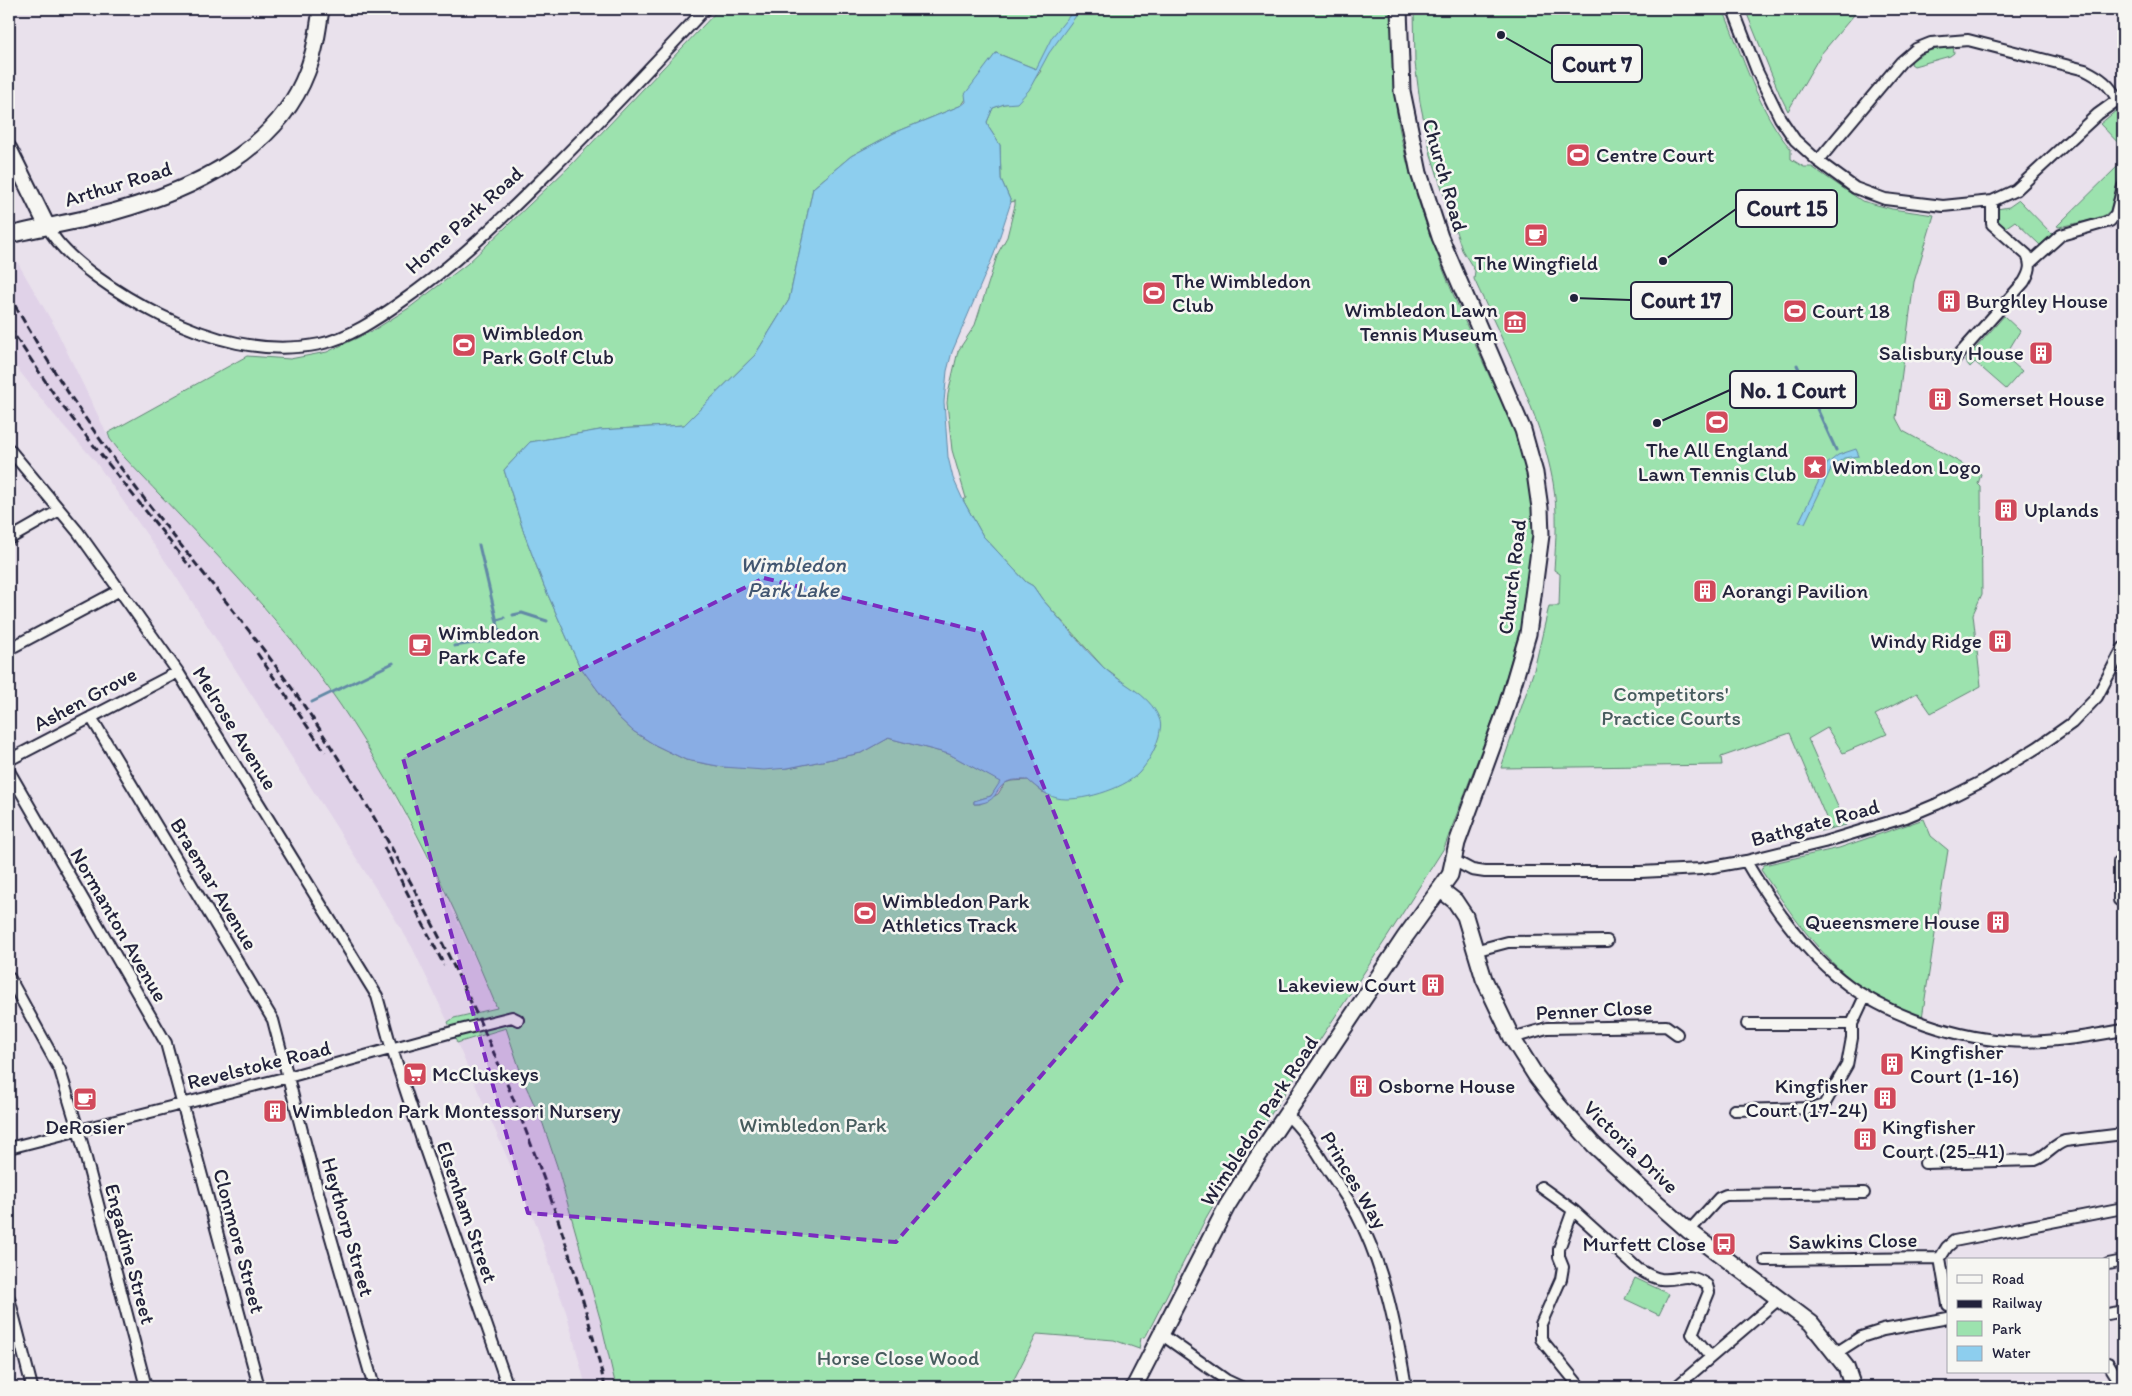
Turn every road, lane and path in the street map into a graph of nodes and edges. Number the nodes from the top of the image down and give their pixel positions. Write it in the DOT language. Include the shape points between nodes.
graph roads {
  1 [pos="321,9"];
  2 [pos="705,9"];
  3 [pos="1400,9"];
  4 [pos="1733,9"];
  5 [pos="2120,98"];
  6 [pos="9,149"];
  7 [pos="1818,161"];
  8 [pos="2123,187"];
  9 [pos="1992,201"];
  10 [pos="47,226"];
  11 [pos="9,234"];
  12 [pos="2030,262"];
  13 [pos="1957,357"];
  14 [pos="9,449"];
  15 [pos="58,511"];
  16 [pos="9,539"];
  17 [pos="120,590"];
  18 [pos="2123,648"];
  19 [pos="9,649"];
  20 [pos="178,672"];
  21 [pos="91,717"];
  22 [pos="9,760"];
  23 [pos="9,771"];
  24 [pos="1453,860"];
  25 [pos="1746,861"];
  26 [pos="2119,862"];
  27 [pos="2121,876"];
  28 [pos="1441,890"];
  29 [pos="2118,900"];
  30 [pos="1607,941"];
  31 [pos="1474,951"];
  32 [pos="9,977"];
  33 [pos="1865,996"];
  34 [pos="518,1020"];
  35 [pos="1747,1024"];
  36 [pos="1852,1024"];
  37 [pos="2123,1030"];
  38 [pos="1677,1034"];
  39 [pos="1512,1038"];
  40 [pos="392,1049"];
  41 [pos="288,1078"];
  42 [pos="183,1103"];
  43 [pos="1734,1110"];
  44 [pos="1287,1115"];
  45 [pos="78,1131"];
  46 [pos="2123,1134"];
  47 [pos="9,1148"];
  48 [pos="1925,1163"];
  49 [pos="1542,1187"];
  50 [pos="1864,1193"];
  51 [pos="2123,1208"];
  52 [pos="1573,1210"];
  53 [pos="1689,1231"];
  54 [pos="1940,1258"];
  55 [pos="1766,1260"];
  56 [pos="2123,1261"];
  57 [pos="2110,1264"];
  58 [pos="9,1298"];
  59 [pos="1779,1298"];
  60 [pos="1947,1299"];
  61 [pos="2123,1311"];
  62 [pos="2110,1314"];
  63 [pos="1947,1318"];
  64 [pos="1161,1334"];
  65 [pos="1836,1353"];
  66 [pos="1711,1358"];
  67 [pos="2110,1366"];
  68 [pos="32,1387"];
  69 [pos="146,1387"];
  70 [pos="259,1387"];
  71 [pos="374,1387"];
  72 [pos="508,1387"];
  73 [pos="1134,1387"];
  74 [pos="1241,1387"];
  75 [pos="1406,1387"];
  76 [pos="1580,1387"];
  77 [pos="1676,1387"];
  78 [pos="1853,1387"];
  79 [pos="2123,1387"];
  1 -- 10 [label="street, Arthur Road" via="307,72 288,108 256,143 223,167 176,191 112,212"];
  2 -- 10 [label="street, Home Park Road" via="606,115 464,255 376,319 329,341 289,348 260,347 226,341 176,323 139,305 101,280 63,246"];
  3 -- 24 [label="street, Church Road" via="1402,91 1419,173 1440,237 1523,430 1535,473 1541,519 1540,554 1528,634"];
  4 -- 7 [label="street" via="1757,71 1780,118 1795,140"];
  5 -- 7 [label="street" via="2100,78 2085,70 1968,40 1931,43 1916,49 1901,62"];
  5 -- 9 [label="street" via="2098,114 2016,190"];
  6 -- 10 [label="street, Home Park Road"];
  7 -- 9 [label="street" via="1855,188 1885,199 1943,206"];
  8 -- 12 [label="street" via="2116,214 2110,221 2061,235"];
  9 -- 12 [label="street" via="1992,224"];
  10 -- 11 [label="street, Arthur Road"];
  12 -- 13 [label="street" via="2024,282"];
  14 -- 15 [label="street, Melrose Avenue"];
  15 -- 16 [label="street"];
  15 -- 17 [label="street, Melrose Avenue" via="78,532"];
  17 -- 19 [label="street"];
  17 -- 20 [label="street, Melrose Avenue"];
  18 -- 25 [label="street, Bathgate Road" via="2097,697 2072,723 1979,783 1937,804 1853,834"];
  20 -- 21 [label="street, Ashen Grove"];
  20 -- 40 [label="street, Melrose Avenue" via="369,983"];
  21 -- 22 [label="street, Ashen Grove"];
  21 -- 41 [label="street, Braemar Avenue" via="266,1007"];
  23 -- 42 [label="street, Normanton Avenue" via="166,1044"];
  24 -- 25 [label="street, Bathgate Road" via="1479,872 1535,873 1680,871"];
  24 -- 28 [label="street, Church Road"];
  25 -- 33 [label="street" via="1771,902 1805,946 1833,973"];
  26 -- 27 [label="street"];
  27 -- 29 [label="street"];
  28 -- 31 [label="street, Victoria Drive" via="1455,901 1465,916"];
  28 -- 44 [label="street, Wimbledon Park Road" via="1405,937"];
  30 -- 31 [label="street" via="1508,942"];
  31 -- 39 [label="street, Victoria Drive" via="1497,1010"];
  32 -- 45 [label="street, Engadine Street" via="60,1070"];
  33 -- 36 [label="street"];
  33 -- 37 [label="street" via="1929,1025 1961,1035 1991,1039 2037,1041"];
  34 -- 40 [label="street, Revelstoke Road" via="512,1017 490,1022"];
  35 -- 36 [label="street"];
  36 -- 43 [label="street" via="1847,1065 1824,1105"];
  38 -- 39 [label="street, Penner Close" via="1666,1026 1557,1028"];
  39 -- 53 [label="street, Victoria Drive" via="1536,1076 1594,1145"];
  40 -- 41 [label="street, Revelstoke Road"];
  40 -- 72 [label="street, Elsenham Street"];
  41 -- 42 [label="street, Revelstoke Road"];
  41 -- 71 [label="street, Heythorp Street"];
  42 -- 45 [label="street, Revelstoke Road"];
  42 -- 70 [label="street, Clonmore Street"];
  44 -- 64 [label="street, Wimbledon Park Road" via="1227,1206"];
  44 -- 75 [label="street, Princes Way" via="1298,1124 1356,1213 1367,1237 1386,1288"];
  45 -- 47 [label="street, Revelstoke Road"];
  45 -- 69 [label="street, Engadine Street"];
  46 -- 48 [label="street" via="2065,1141 2035,1160"];
  49 -- 52 [label="street"];
  50 -- 53 [label="street" via="1726,1195 1718,1198"];
  51 -- 54 [label="street" via="1954,1241"];
  52 -- 66 [label="street" via="1638,1269 1660,1279 1691,1276 1707,1285 1709,1292 1692,1334"];
  52 -- 76 [label="street" via="1559,1249 1563,1268 1561,1279 1541,1324 1541,1339"];
  53 -- 59 [label="street, Victoria Drive"];
  54 -- 55 [label="street, Sawkins Close"];
  54 -- 60 [label="street"];
  56 -- 57 [label="street"];
  58 -- 68 [label="street"];
  59 -- 65 [label="street, Victoria Drive" via="1811,1324"];
  59 -- 66 [label="street"];
  61 -- 62 [label="street"];
  63 -- 65 [label="street" via="1883,1330 1861,1337"];
  64 -- 73 [label="street, Wimbledon Park Road"];
  64 -- 74 [label="street"];
  65 -- 78 [label="street, Victoria Drive" via="1846,1367"];
  66 -- 77 [label="street"];
  67 -- 79 [label="street"];
}
